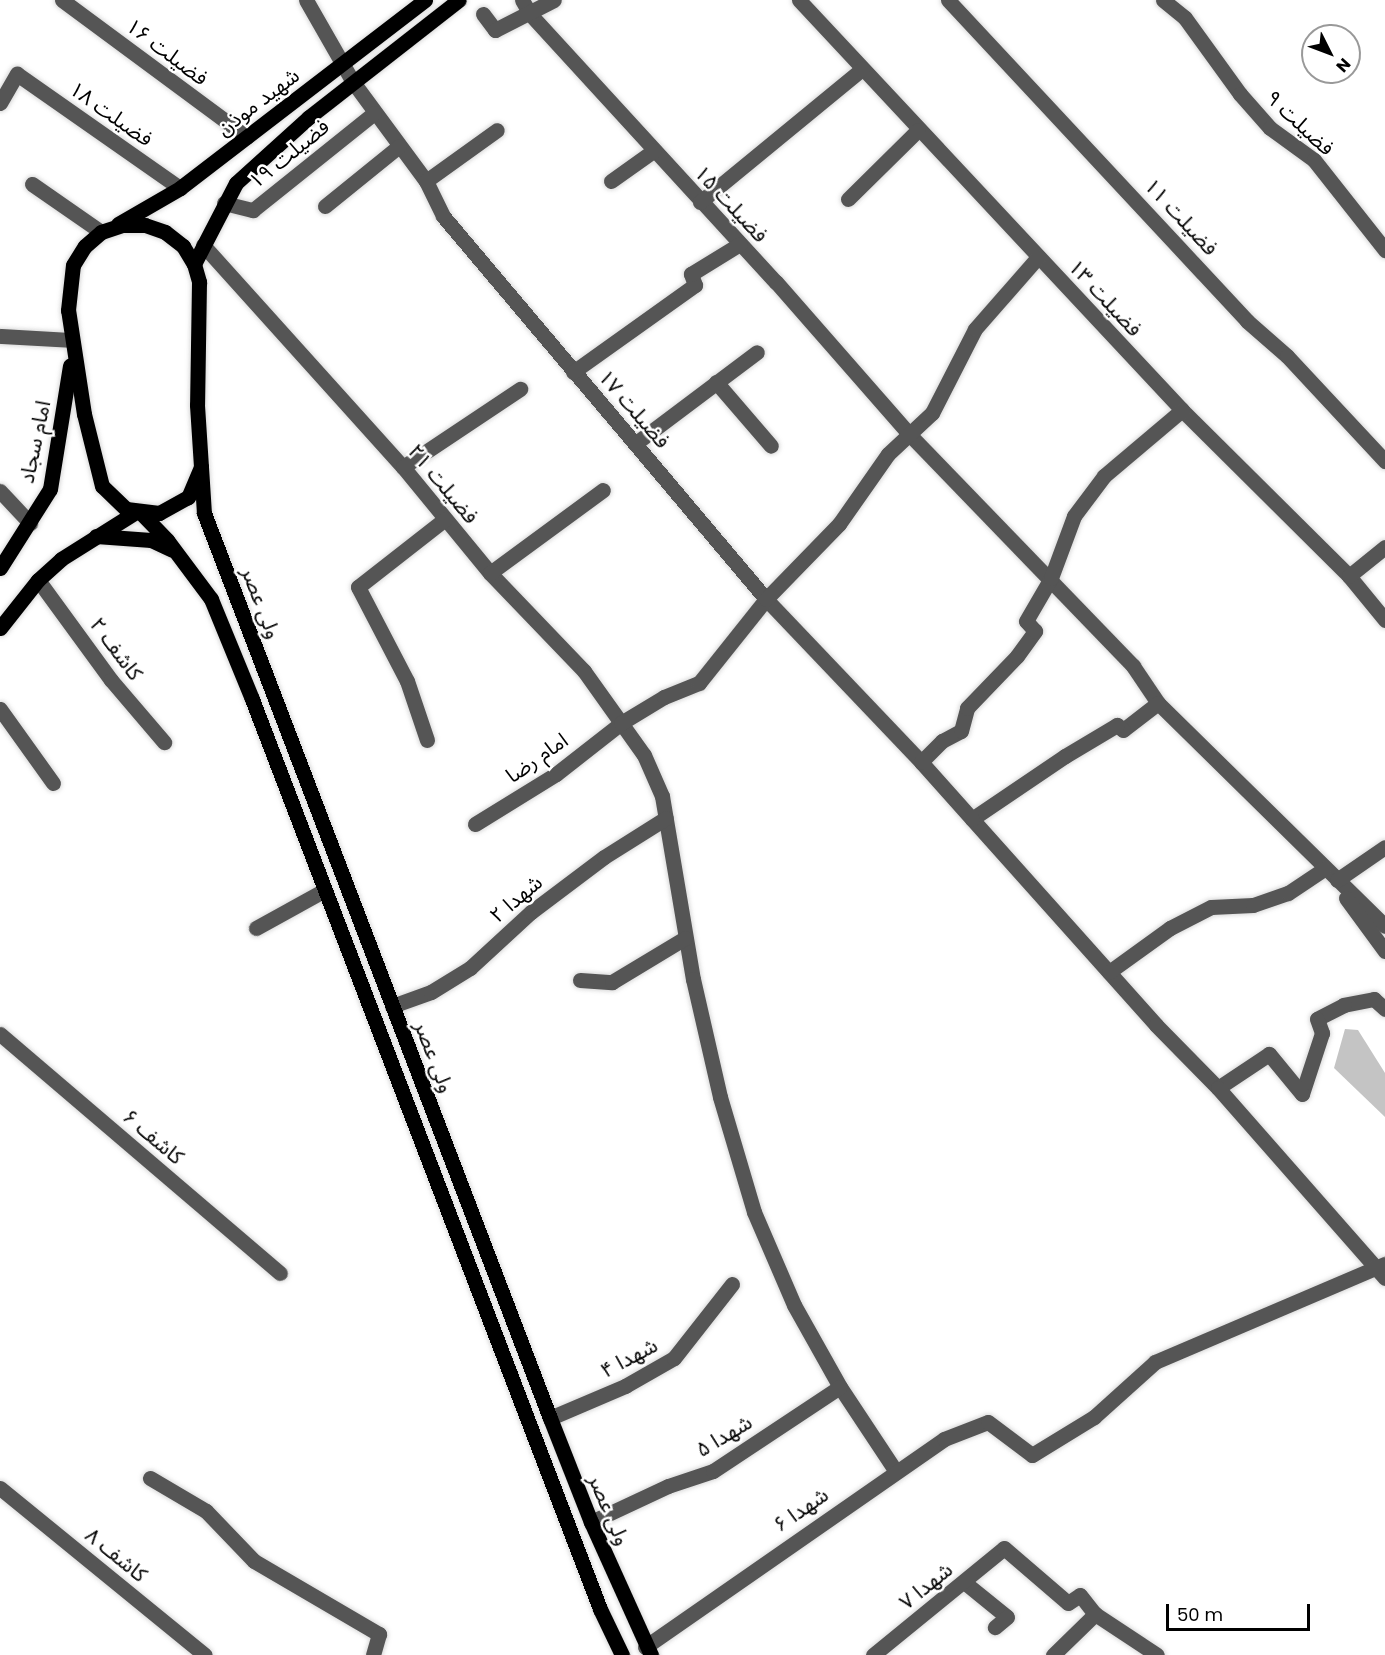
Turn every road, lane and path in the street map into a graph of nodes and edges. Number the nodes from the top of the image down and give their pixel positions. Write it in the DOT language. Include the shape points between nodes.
graph roads {
  1 [pos="62,0"];
  2 [pos="306,0"];
  3 [pos="459,0"];
  4 [pos="554,0"];
  5 [pos="799,0"];
  6 [pos="948,0"];
  7 [pos="1163,0"];
  8 [pos="422,1"];
  9 [pos="526,7"];
  10 [pos="483,14"];
  11 [pos="431,22"];
  12 [pos="344,62"];
  13 [pos="862,69"];
  14 [pos="354,82"];
  15 [pos="0,103"];
  16 [pos="374,113"];
  17 [pos="497,130"];
  18 [pos="918,130"];
  19 [pos="247,137"];
  20 [pos="399,146"];
  21 [pos="653,151"];
  22 [pos="426,181"];
  23 [pos="611,181"];
  24 [pos="32,184"];
  25 [pos="180,188"];
  26 [pos="848,199"];
  27 [pos="700,202"];
  28 [pos="224,203"];
  29 [pos="326,206"];
  30 [pos="106,230"];
  31 [pos="740,244"];
  32 [pos="203,245"];
  33 [pos="1385,250"];
  34 [pos="1038,257"];
  35 [pos="194,264"];
  36 [pos="0,336"];
  37 [pos="72,344"];
  38 [pos="757,352"];
  39 [pos="573,372"];
  40 [pos="716,382"];
  41 [pos="520,389"];
  42 [pos="1182,410"];
  43 [pos="911,436"];
  44 [pos="636,443"];
  45 [pos="771,446"];
  46 [pos="1385,461"];
  47 [pos="201,467"];
  48 [pos="403,467"];
  49 [pos="603,490"];
  50 [pos="0,491"];
  51 [pos="139,513"];
  52 [pos="445,519"];
  53 [pos="30,523"];
  54 [pos="96,536"];
  55 [pos="1385,547"];
  56 [pos="175,551"];
  57 [pos="0,568"];
  58 [pos="490,573"];
  59 [pos="1349,576"];
  60 [pos="1051,578"];
  61 [pos="38,580"];
  62 [pos="766,599"];
  63 [pos="1385,620"];
  64 [pos="0,628"];
  65 [pos="1158,703"];
  66 [pos="0,710"];
  67 [pos="621,723"];
  68 [pos="427,740"];
  69 [pos="164,742"];
  70 [pos="921,762"];
  71 [pos="53,783"];
  72 [pos="666,818"];
  73 [pos="972,819"];
  74 [pos="475,824"];
  75 [pos="1385,847"];
  76 [pos="1322,866"];
  77 [pos="1337,880"];
  78 [pos="322,891"];
  79 [pos="1385,926"];
  80 [pos="256,928"];
  81 [pos="686,938"];
  82 [pos="1385,951"];
  83 [pos="1109,972"];
  84 [pos="580,980"];
  85 [pos="392,1006"];
  86 [pos="1385,1009"];
  87 [pos="371,1014"];
  88 [pos="0,1034"];
  89 [pos="1218,1088"];
  90 [pos="1382,1271"];
  91 [pos="280,1273"];
  92 [pos="732,1284"];
  93 [pos="840,1387"];
  94 [pos="550,1418"];
  95 [pos="895,1470"];
  96 [pos="150,1478"];
  97 [pos="0,1488"];
  98 [pos="591,1522"];
  99 [pos="964,1582"];
  100 [pos="1095,1614"];
  101 [pos="995,1627"];
  102 [pos="648,1651"];
  103 [pos="205,1655"];
  104 [pos="373,1655"];
  105 [pos="622,1655"];
  106 [pos="873,1655"];
  107 [pos="1053,1655"];
  108 [pos="1157,1655"];
  1 -- 19 [label="street, فضیلت ۱۶"];
  2 -- 12 [label="street, فضیلت ۱۷"];
  3 -- 11 [label="main road, شهید موذن"];
  4 -- 9 [label="street"];
  5 -- 13 [label="street, فضیلت ۱۳"];
  6 -- 46 [label="street, فضیلت ۱۱" via="1247,321 1287,356"];
  7 -- 33 [label="street, فضیلت ۹" via="1185,18 1239,94 1270,128 1314,159"];
  8 -- 11 [label="street"];
  8 -- 12 [label="main road, شهید موذن"];
  9 -- 10 [label="street" via="495,30"];
  9 -- 21 [label="street, فضیلت ۱۵"];
  11 -- 14 [label="main road, شهید موذن"];
  12 -- 14 [label="street, فضیلت ۱۷"];
  12 -- 19 [label="main road, شهید موذن"];
  13 -- 18 [label="street, فضیلت ۱۳"];
  13 -- 27 [label="street"];
  14 -- 16 [label="street, فضیلت ۱۷"];
  14 -- 28 [label="main road, شهید موذن" via="236,183"];
  15 -- 25 [label="street, فضیلت ۱۸" via="17,74"];
  16 -- 20 [label="street, فضیلت ۱۷"];
  16 -- 28 [label="street, فضیلت ۱۹" via="253,210"];
  17 -- 22 [label="street"];
  18 -- 26 [label="street"];
  18 -- 34 [label="street, فضیلت ۱۳"];
  19 -- 25 [label="main road, شهید موذن"];
  20 -- 22 [label="street, فضیلت ۱۷"];
  20 -- 29 [label="street"];
  21 -- 23 [label="street"];
  21 -- 27 [label="street, فضیلت ۱۵"];
  22 -- 39 [label="street, فضیلت ۱۷" via="443,216"];
  24 -- 30 [label="street"];
  25 -- 30 [label="main road, شهید موذن"];
  27 -- 31 [label="street, فضیلت ۱۵"];
  28 -- 32 [label="main road, شهید موذن"];
  30 -- 35 [label="main road" via="145,225 165,232 183,246"];
  30 -- 37 [label="main road, شهید موذن" via="85,246 73,265 68,310"];
  31 -- 39 [label="street" via="691,274 695,285"];
  31 -- 43 [label="street, فضیلت ۱۵"];
  32 -- 35 [label="main road, شهید موذن"];
  32 -- 48 [label="street, فضیلت ۲۱"];
  34 -- 42 [label="street, فضیلت ۱۳"];
  34 -- 43 [label="street, امام رضا" via="975,329 932,413"];
  35 -- 47 [label="main road, ولی عصر" via="200,298 197,405"];
  36 -- 37 [label="street"];
  37 -- 51 [label="main road, ولی عصر" via="102,486 112,500"];
  37 -- 53 [label="main road, امام سجاد" via="50,489"];
  38 -- 40 [label="street"];
  39 -- 44 [label="street, فضیلت ۱۷"];
  40 -- 44 [label="street"];
  40 -- 45 [label="street"];
  41 -- 48 [label="street"];
  42 -- 59 [label="street, فضیلت ۱۳"];
  42 -- 60 [label="street" via="1104,476 1074,516"];
  43 -- 60 [label="street, فضیلت ۱۵"];
  43 -- 62 [label="street, امام رضا" via="888,454 838,524"];
  44 -- 62 [label="street, فضیلت ۱۷"];
  47 -- 51 [label="main road" via="188,497 159,513"];
  47 -- 85 [label="main road, ولی عصر" via="204,513"];
  48 -- 52 [label="street, فضیلت ۲۱"];
  49 -- 58 [label="street"];
  50 -- 53 [label="street"];
  51 -- 54 [label="main road"];
  51 -- 56 [label="main road, ولی عصر"];
  52 -- 58 [label="street, فضیلت ۲۱"];
  52 -- 68 [label="street" via="358,587 408,681"];
  53 -- 57 [label="main road, امام سجاد"];
  54 -- 56 [label="main road" via="151,540"];
  54 -- 61 [label="main road"];
  55 -- 59 [label="street"];
  56 -- 78 [label="main road, ولی عصر" via="211,599"];
  58 -- 67 [label="street, فضیلت ۲۱" via="584,671"];
  59 -- 63 [label="street, فضیلت ۱۳"];
  60 -- 65 [label="street, فضیلت ۱۵" via="1133,666"];
  60 -- 70 [label="street" via="1026,621 1035,631 967,708 961,732 942,741"];
  61 -- 64 [label="main road"];
  61 -- 69 [label="street, کاشف ۲" via="111,680"];
  62 -- 67 [label="street, امام رضا" via="699,683 664,697"];
  62 -- 70 [label="street, فضیلت ۱۷"];
  65 -- 73 [label="street" via="1123,730 1117,725"];
  65 -- 76 [label="street, فضیلت ۱۵"];
  66 -- 71 [label="street"];
  67 -- 72 [label="street, فضیلت ۲۱" via="644,755 662,796"];
  67 -- 74 [label="street, امام رضا" via="556,774"];
  70 -- 73 [label="street, فضیلت ۱۷"];
  72 -- 81 [label="street, فضیلت ۲۱"];
  72 -- 85 [label="street, شهدا ۲" via="604,857 531,912 470,969 431,992"];
  73 -- 83 [label="street, فضیلت ۱۷"];
  75 -- 77 [label="street"];
  76 -- 77 [label="street"];
  76 -- 82 [label="street"];
  76 -- 83 [label="street" via="1288,893 1253,905 1211,907 1170,928"];
  77 -- 79 [label="street"];
  78 -- 80 [label="street"];
  78 -- 87 [label="main road, ولی عصر"];
  81 -- 84 [label="street" via="612,982"];
  81 -- 93 [label="street, فضیلت ۲۱" via="720,1098 754,1212 794,1305"];
  83 -- 89 [label="street, فضیلت ۱۷"];
  85 -- 87 [label="main road"];
  85 -- 94 [label="main road, ولی عصر"];
  86 -- 89 [label="street" via="1374,999 1344,1005 1317,1019 1322,1033 1302,1094 1269,1054"];
  87 -- 105 [label="main road, ولی عصر" via="600,1609"];
  88 -- 91 [label="street, کاشف ۶"];
  89 -- 90 [label="street, فضیلت ۱۷"];
  90 -- 95 [label="street, شهدا ۶" via="1155,1362 1094,1416 1032,1455 988,1422 944,1439"];
  92 -- 94 [label="street, شهدا ۴" via="674,1358 625,1386"];
  93 -- 95 [label="street, فضیلت ۲۱"];
  93 -- 98 [label="street, شهدا ۵" via="713,1471 668,1486"];
  94 -- 98 [label="main road, ولی عصر"];
  95 -- 102 [label="street, شهدا ۶"];
  96 -- 104 [label="street" via="206,1511 254,1561 379,1634"];
  97 -- 103 [label="street, کاشف ۸"];
  98 -- 102 [label="main road, ولی عصر"];
  99 -- 100 [label="street, شهدا ۷" via="1004,1548 1068,1603 1080,1595"];
  99 -- 101 [label="street" via="1007,1617"];
  99 -- 106 [label="street, شهدا ۷"];
  100 -- 107 [label="street"];
  100 -- 108 [label="street"];
}
